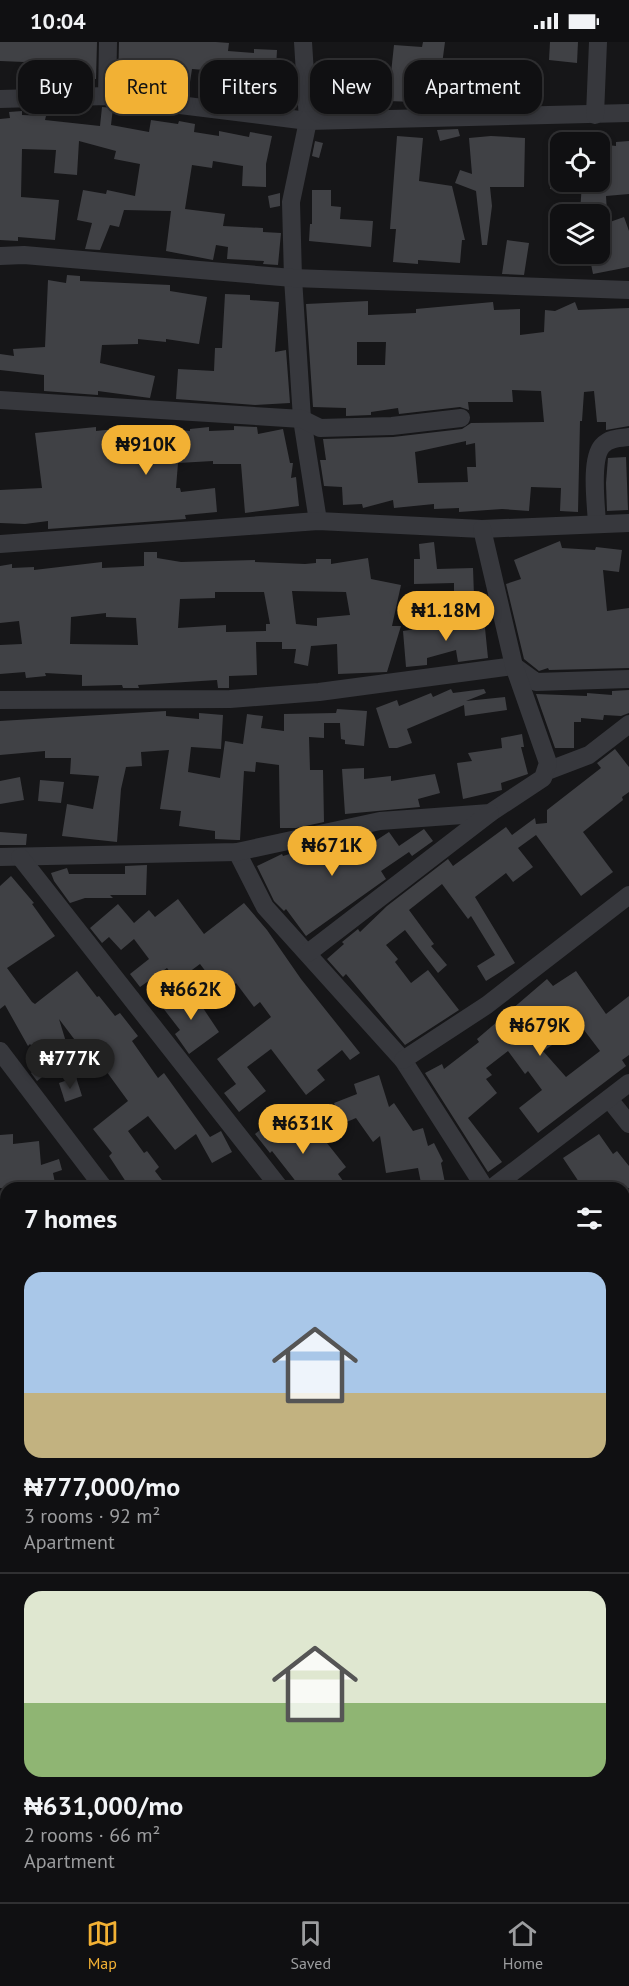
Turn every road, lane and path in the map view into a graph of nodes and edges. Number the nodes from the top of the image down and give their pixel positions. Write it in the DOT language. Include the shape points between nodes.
graph roads {
  1 [pos="108,42"];
  2 [pos="303,42"];
  3 [pos="598,42"];
  4 [pos="108,60"];
  5 [pos="105,96"];
  6 [pos="0,99"];
  7 [pos="188,106"];
  8 [pos="629,113"];
  9 [pos="595,115"];
  10 [pos="308,121"];
  11 [pos="0,256"];
  12 [pos="293,278"];
  13 [pos="629,290"];
  14 [pos="0,400"];
  15 [pos="461,418"];
  16 [pos="302,419"];
  17 [pos="629,437"];
  18 [pos="318,520"];
  19 [pos="597,523"];
  20 [pos="629,523"];
  21 [pos="482,529"];
  22 [pos="0,544"];
  23 [pos="520,675"];
  24 [pos="629,679"];
  25 [pos="0,700"];
  26 [pos="629,724"];
  27 [pos="547,771"];
  28 [pos="490,813"];
  29 [pos="237,852"];
  30 [pos="0,857"];
  31 [pos="20,857"];
  32 [pos="629,895"];
  33 [pos="308,953"];
  34 [pos="3,1060"];
  35 [pos="403,1060"];
  36 [pos="629,1083"];
  37 [pos="609,1099"];
  38 [pos="629,1124"];
  39 [pos="99,1182"];
  40 [pos="275,1182"];
  41 [pos="481,1182"];
  42 [pos="500,1182"];
  43 [pos="0,1310"];
  44 [pos="0,1341"];
  1 -- 4 [label="street"];
  2 -- 10 [label="street"];
  3 -- 9 [label="street"];
  5 -- 6 [label="street"];
  7 -- 10 [label="street"];
  8 -- 9 [label="street"];
  9 -- 10 [label="street"];
  10 -- 12 [label="street" via="291,202"];
  11 -- 12 [label="street"];
  12 -- 13 [label="street"];
  12 -- 16 [label="street"];
  14 -- 16 [label="street"];
  15 -- 16 [label="street" via="392,426 320,428"];
  16 -- 18 [label="street"];
  17 -- 19 [label="street" via="615,438 602,446 596,462"];
  18 -- 21 [label="street"];
  18 -- 22 [label="street"];
  19 -- 20 [label="street"];
  19 -- 21 [label="street"];
  21 -- 23 [label="street"];
  23 -- 24 [label="street" via="536,682"];
  23 -- 25 [label="street" via="230,699"];
  23 -- 27 [label="street" via="548,763"];
  26 -- 27 [label="street" via="589,755"];
  27 -- 28 [label="street" via="543,778"];
  28 -- 29 [label="street" via="380,821"];
  28 -- 33 [label="street"];
  29 -- 31 [label="street"];
  29 -- 33 [label="street" via="265,907"];
  30 -- 31 [label="street"];
  31 -- 40 [label="street"];
  32 -- 35 [label="street" via="487,1005"];
  33 -- 35 [label="street"];
  34 -- 39 [label="street"];
  35 -- 41 [label="street"];
  36 -- 37 [label="street"];
  37 -- 38 [label="street"];
  37 -- 42 [label="street"];
  43 -- 44 [label="street"];
}
